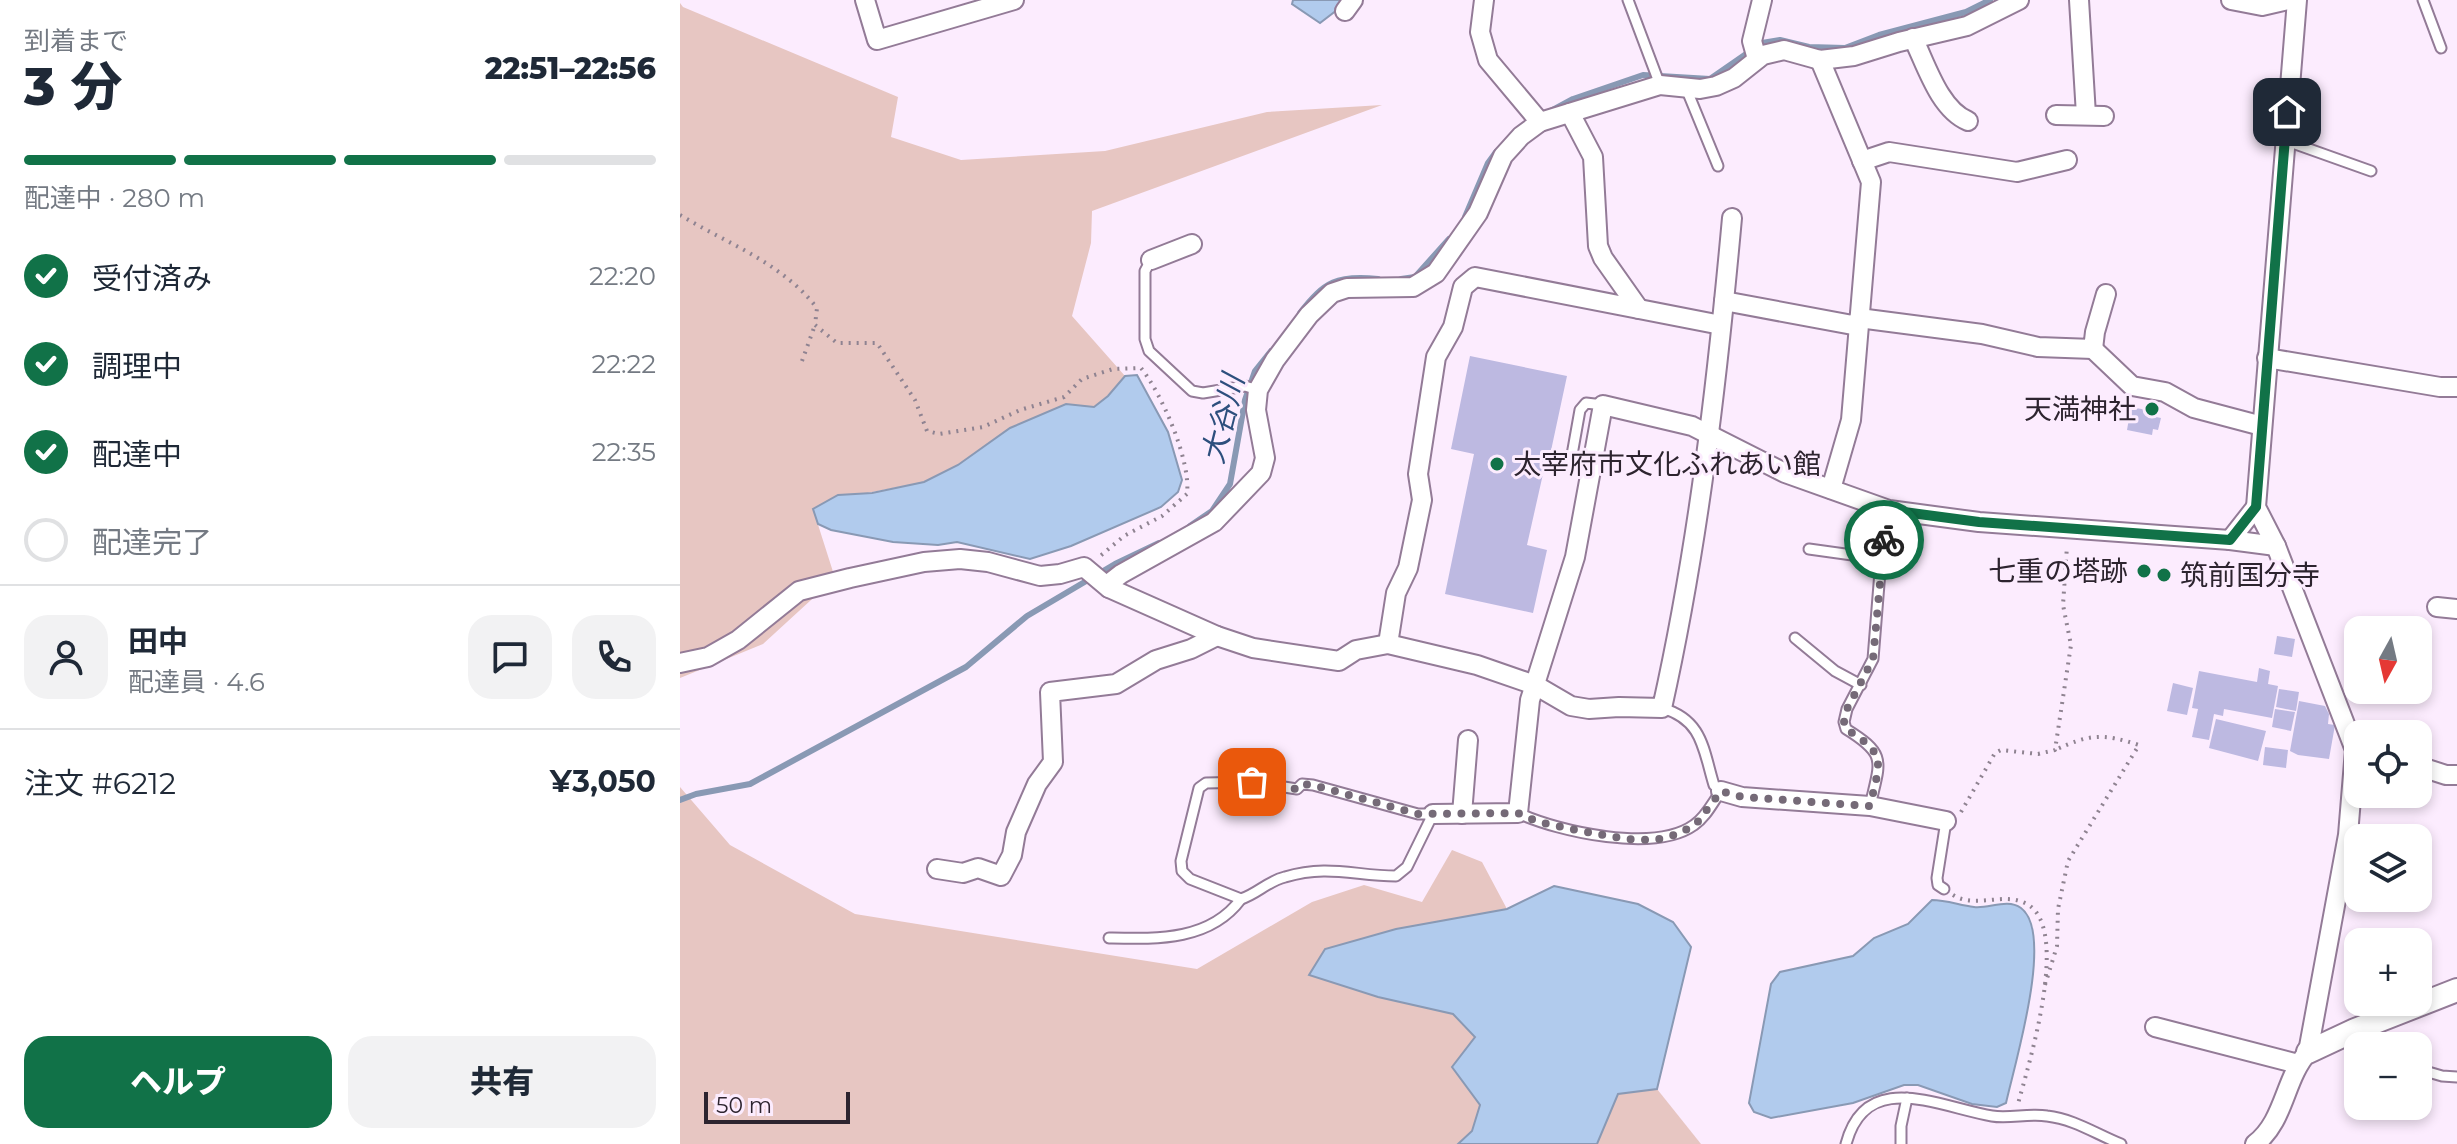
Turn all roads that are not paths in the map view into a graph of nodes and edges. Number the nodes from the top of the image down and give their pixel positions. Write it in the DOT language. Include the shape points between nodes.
graph roads {
  1 [pos="865,0"];
  2 [pos="1014,0"];
  3 [pos="1484,0"];
  4 [pos="1628,0"];
  5 [pos="1762,0"];
  6 [pos="2019,0"];
  7 [pos="2079,0"];
  8 [pos="2231,0"];
  9 [pos="2288,0"];
  10 [pos="2297,0"];
  11 [pos="2423,0"];
  12 [pos="1913,38"];
  13 [pos="2441,48"];
  14 [pos="1757,59"];
  15 [pos="1820,60"];
  16 [pos="1660,85"];
  17 [pos="1686,88"];
  18 [pos="1570,113"];
  19 [pos="2056,115"];
  20 [pos="1968,121"];
  21 [pos="1540,122"];
  22 [pos="2284,140"];
  23 [pos="2067,160"];
  24 [pos="1862,161"];
  25 [pos="1718,166"];
  26 [pos="2371,171"];
  27 [pos="1732,218"];
  28 [pos="1192,244"];
  29 [pos="1151,260"];
  30 [pos="1436,273"];
  31 [pos="1463,287"];
  32 [pos="2106,294"];
  33 [pos="1724,301"];
  34 [pos="1639,309"];
  35 [pos="1859,322"];
  36 [pos="1721,325"];
  37 [pos="2093,349"];
  38 [pos="2267,358"];
  39 [pos="2457,387"];
  40 [pos="1258,390"];
  41 [pos="2262,426"];
  42 [pos="1708,432"];
  43 [pos="1831,489"];
  44 [pos="2256,507"];
  45 [pos="1889,510"];
  46 [pos="2230,540"];
  47 [pos="2276,546"];
  48 [pos="1809,549"];
  49 [pos="1881,559"];
  50 [pos="1109,588"];
  51 [pos="2437,607"];
  52 [pos="2457,609"];
  53 [pos="1217,636"];
  54 [pos="1795,638"];
  55 [pos="1388,644"];
  56 [pos="680,663"];
  57 [pos="1535,685"];
  58 [pos="1861,685"];
  59 [pos="1662,708"];
  60 [pos="2345,720"];
  61 [pos="1468,740"];
  62 [pos="2432,770"];
  63 [pos="2457,775"];
  64 [pos="1721,791"];
  65 [pos="1870,806"];
  66 [pos="2351,808"];
  67 [pos="1518,813"];
  68 [pos="1433,814"];
  69 [pos="1462,814"];
  70 [pos="1946,821"];
  71 [pos="937,869"];
  72 [pos="1944,889"];
  73 [pos="1241,899"];
  74 [pos="1109,938"];
  75 [pos="2457,990"];
  76 [pos="2155,1027"];
  77 [pos="2355,1030"];
  78 [pos="2357,1032"];
  79 [pos="2303,1058"];
  80 [pos="2432,1073"];
  81 [pos="2457,1077"];
  82 [pos="1907,1098"];
  83 [pos="1846,1144"];
  84 [pos="1901,1144"];
  85 [pos="2121,1144"];
  86 [pos="2255,1144"];
  1 -- 2 [label="street" via="877,40"];
  3 -- 21 [label="street" via="1480,32 1488,60"];
  4 -- 16 [label="lane"];
  5 -- 14 [label="street" via="1752,41"];
  6 -- 12 [label="street" via="1967,26"];
  7 -- 19 [label="street" via="2095,115"];
  8 -- 9 [label="street" via="2262,6"];
  10 -- 22 [label="street"];
  11 -- 13 [label="lane"];
  12 -- 15 [label="street"];
  12 -- 20 [label="street" via="1944,99 1956,116"];
  14 -- 15 [label="street" via="1784,50"];
  14 -- 17 [label="street" via="1716,86"];
  15 -- 24 [label="street"];
  16 -- 17 [label="street"];
  16 -- 18 [label="street"];
  17 -- 25 [label="lane"];
  18 -- 21 [label="street"];
  18 -- 34 [label="street" via="1593,157 1598,246"];
  21 -- 30 [label="street" via="1503,156 1478,213"];
  22 -- 26 [label="lane"];
  22 -- 38 [label="street"];
  23 -- 24 [label="street" via="2017,172 1889,152"];
  24 -- 35 [label="street" via="1871,182"];
  27 -- 33 [label="street"];
  28 -- 29 [label="street"];
  29 -- 40 [label="lane" via="1145,271 1149,351 1192,391 1245,386"];
  30 -- 31 [label="street"];
  30 -- 40 [label="street" via="1413,287 1332,293 1309,315"];
  31 -- 34 [label="street" via="1475,277"];
  31 -- 55 [label="street" via="1453,327 1436,357 1418,474 1422,500"];
  32 -- 37 [label="street"];
  33 -- 35 [label="street"];
  33 -- 36 [label="street"];
  34 -- 36 [label="street"];
  35 -- 37 [label="street" via="1982,334 2038,347"];
  35 -- 43 [label="street" via="1851,420"];
  36 -- 42 [label="street"];
  37 -- 41 [label="street" via="2132,386"];
  38 -- 39 [label="street"];
  38 -- 41 [label="street"];
  40 -- 50 [label="street" via="1256,410 1265,458 1261,473 1214,522 1121,574"];
  41 -- 44 [label="street"];
  42 -- 43 [label="street" via="1785,473"];
  42 -- 57 [label="street" via="1603,405 1575,557"];
  42 -- 59 [label="street" via="1686,599"];
  43 -- 45 [label="street"];
  44 -- 46 [label="street"];
  44 -- 47 [label="street"];
  45 -- 46 [label="street" via="1979,522"];
  45 -- 49 [label="lane"];
  46 -- 47 [label="street"];
  47 -- 60 [label="street"];
  48 -- 49 [label="lane"];
  49 -- 58 [label="lane" via="1873,659"];
  50 -- 53 [label="street"];
  50 -- 56 [label="street" via="1084,567 1040,576 988,562 924,562 799,591 738,640 708,657"];
  51 -- 52 [label="street"];
  53 -- 55 [label="street" via="1253,648 1339,661 1356,650"];
  53 -- 71 [label="street" via="1156,660 1116,684 1050,692 1053,762 1037,784 1001,876 978,868 963,873"];
  54 -- 58 [label="lane"];
  55 -- 57 [label="street"];
  57 -- 59 [label="street" via="1571,706"];
  57 -- 67 [label="street"];
  58 -- 65 [label="lane" via="1844,722 1878,756"];
  59 -- 64 [label="lane" via="1684,716 1695,727 1714,785"];
  61 -- 69 [label="street"];
  62 -- 63 [label="street"];
  64 -- 65 [label="street"];
  64 -- 67 [label="lane" via="1696,824 1655,840 1581,831"];
  65 -- 70 [label="street"];
  66 -- 79 [label="street"];
  67 -- 69 [label="street"];
  68 -- 69 [label="street"];
  68 -- 73 [label="lane" via="1407,867 1396,876 1332,869 1265,884"];
  68 -- 73 [label="lane" via="1313,785 1297,789 1252,782 1206,783 1197,793 1182,871"];
  70 -- 72 [label="lane" via="1937,878"];
  73 -- 74 [label="lane" via="1216,924 1176,937"];
  75 -- 77 [label="street"];
  76 -- 79 [label="street"];
  77 -- 78 [label="lane"];
  77 -- 79 [label="street"];
  79 -- 86 [label="street" via="2279,1112"];
  80 -- 81 [label="lane"];
  82 -- 83 [label="lane" via="1864,1108"];
  82 -- 84 [label="lane"];
  82 -- 85 [label="lane" via="1994,1117 2046,1115"];
}
